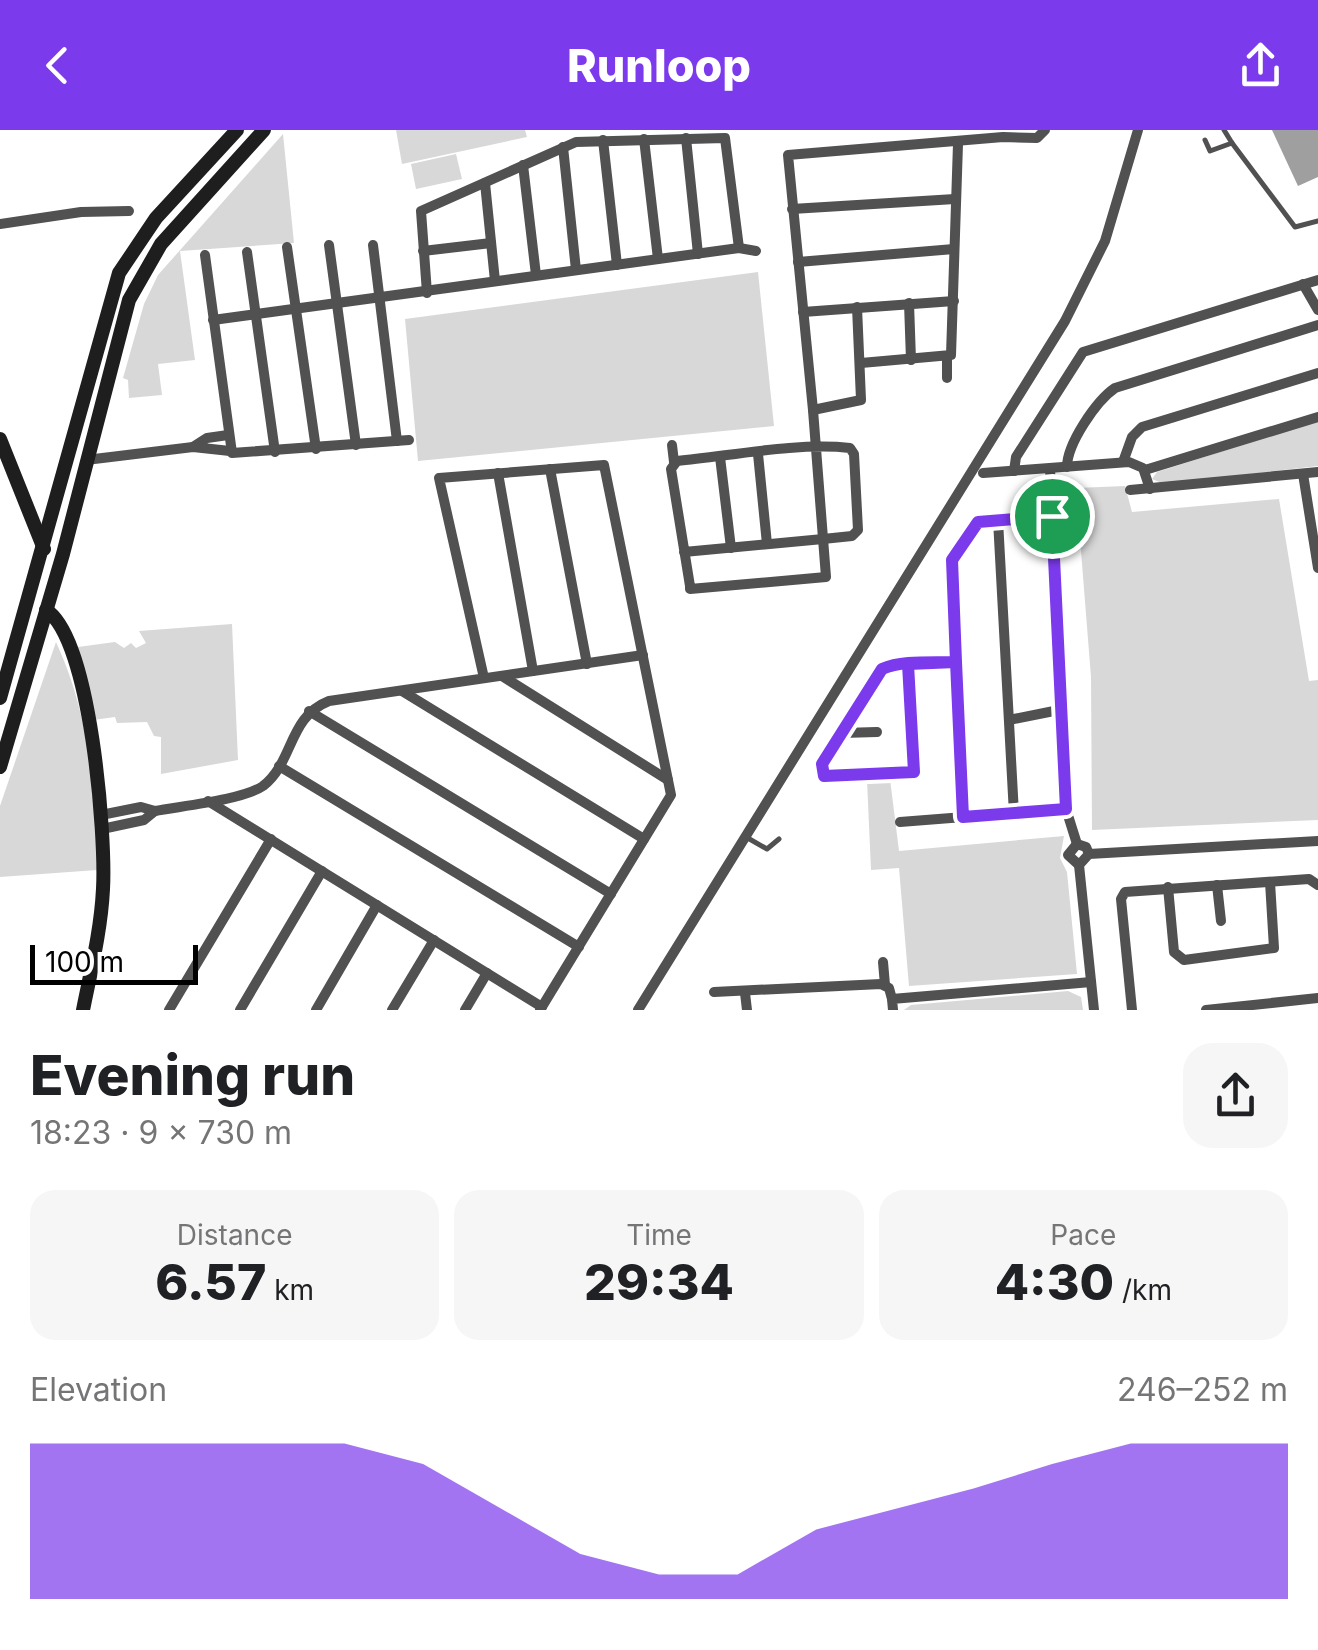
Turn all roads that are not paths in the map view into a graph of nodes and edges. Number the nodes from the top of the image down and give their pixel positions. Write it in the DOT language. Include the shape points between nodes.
graph roads {
  1 [pos="237,130"];
  2 [pos="264,130"];
  3 [pos="1045,130"];
  4 [pos="1138,130"];
  5 [pos="1224,130"];
  6 [pos="1003,134"];
  7 [pos="686,138"];
  8 [pos="604,140"];
  9 [pos="644,140"];
  10 [pos="1205,140"];
  11 [pos="1232,143"];
  12 [pos="958,144"];
  13 [pos="563,147"];
  14 [pos="523,165"];
  15 [pos="485,183"];
  16 [pos="955,199"];
  17 [pos="792,210"];
  18 [pos="129,211"];
  19 [pos="1318,221"];
  20 [pos="0,224"];
  21 [pos="492,244"];
  22 [pos="329,245"];
  23 [pos="373,246"];
  24 [pos="288,247"];
  25 [pos="740,248"];
  26 [pos="954,249"];
  27 [pos="423,251"];
  28 [pos="756,251"];
  29 [pos="247,252"];
  30 [pos="698,254"];
  31 [pos="205,255"];
  32 [pos="658,259"];
  33 [pos="798,262"];
  34 [pos="617,265"];
  35 [pos="576,270"];
  36 [pos="536,275"];
  37 [pos="1318,280"];
  38 [pos="496,281"];
  39 [pos="1304,284"];
  40 [pos="428,293"];
  41 [pos="380,299"];
  42 [pos="954,301"];
  43 [pos="909,304"];
  44 [pos="338,306"];
  45 [pos="856,308"];
  46 [pos="295,310"];
  47 [pos="1318,310"];
  48 [pos="803,312"];
  49 [pos="254,316"];
  50 [pos="213,320"];
  51 [pos="1318,326"];
  52 [pos="947,358"];
  53 [pos="911,360"];
  54 [pos="861,363"];
  55 [pos="1318,373"];
  56 [pos="946,378"];
  57 [pos="813,410"];
  58 [pos="1318,417"];
  59 [pos="228,436"];
  60 [pos="0,440"];
  61 [pos="356,445"];
  62 [pos="672,445"];
  63 [pos="193,446"];
  64 [pos="316,449"];
  65 [pos="230,450"];
  66 [pos="816,450"];
  67 [pos="275,452"];
  68 [pos="758,454"];
  69 [pos="3,456"];
  70 [pos="720,457"];
  71 [pos="86,460"];
  72 [pos="674,462"];
  73 [pos="1123,462"];
  74 [pos="1067,467"];
  75 [pos="550,469"];
  76 [pos="1050,469"];
  77 [pos="1144,470"];
  78 [pos="1014,471"];
  79 [pos="983,472"];
  80 [pos="1318,472"];
  81 [pos="498,474"];
  82 [pos="1302,474"];
  83 [pos="1130,490"];
  84 [pos="1150,490"];
  85 [pos="1052,516"];
  86 [pos="998,520"];
  87 [pos="823,539"];
  88 [pos="767,544"];
  89 [pos="731,548"];
  90 [pos="44,549"];
  91 [pos="684,552"];
  92 [pos="1318,568"];
  93 [pos="693,591"];
  94 [pos="679,592"];
  95 [pos="46,610"];
  96 [pos="643,656"];
  97 [pos="956,662"];
  98 [pos="587,664"];
  99 [pos="908,664"];
  100 [pos="532,672"];
  101 [pos="6,675"];
  102 [pos="502,676"];
  103 [pos="484,678"];
  104 [pos="26,682"];
  105 [pos="401,690"];
  106 [pos="0,698"];
  107 [pos="1059,710"];
  108 [pos="309,711"];
  109 [pos="1009,720"];
  110 [pos="877,732"];
  111 [pos="842,733"];
  112 [pos="279,766"];
  113 [pos="0,767"];
  114 [pos="668,780"];
  115 [pos="207,800"];
  116 [pos="1066,809"];
  117 [pos="1014,814"];
  118 [pos="963,817"];
  119 [pos="101,822"];
  120 [pos="900,822"];
  121 [pos="746,837"];
  122 [pos="778,839"];
  123 [pos="270,840"];
  124 [pos="644,840"];
  125 [pos="1318,841"];
  126 [pos="1076,844"];
  127 [pos="1089,854"];
  128 [pos="1079,865"];
  129 [pos="322,871"];
  130 [pos="1270,882"];
  131 [pos="1217,884"];
  132 [pos="1318,885"];
  133 [pos="1168,888"];
  134 [pos="611,894"];
  135 [pos="377,906"];
  136 [pos="1221,921"];
  137 [pos="434,940"];
  138 [pos="579,947"];
  139 [pos="882,962"];
  140 [pos="488,974"];
  141 [pos="1090,982"];
  142 [pos="885,985"];
  143 [pos="714,992"];
  144 [pos="746,992"];
  145 [pos="1318,998"];
  146 [pos="893,1005"];
  147 [pos="541,1009"];
  148 [pos="83,1010"];
  149 [pos="168,1010"];
  150 [pos="240,1010"];
  151 [pos="316,1010"];
  152 [pos="392,1010"];
  153 [pos="465,1010"];
  154 [pos="638,1010"];
  155 [pos="748,1010"];
  156 [pos="1094,1010"];
  157 [pos="1132,1010"];
  158 [pos="1206,1010"];
  1 -- 90 [label="main road" via="156,218 119,273"];
  2 -- 71 [label="main road" via="182,218 137,282"];
  3 -- 6 [label="street" via="1037,138"];
  4 -- 121 [label="street" via="1105,241 1065,321"];
  5 -- 11 [label="lane"];
  6 -- 12 [label="street"];
  7 -- 9 [label="street"];
  7 -- 25 [label="street" via="727,141"];
  7 -- 30 [label="street"];
  8 -- 9 [label="street"];
  8 -- 13 [label="street"];
  8 -- 34 [label="street"];
  9 -- 32 [label="street"];
  10 -- 11 [label="lane" via="1210,150"];
  11 -- 19 [label="lane" via="1296,227"];
  12 -- 16 [label="street"];
  12 -- 17 [label="street" via="788,155"];
  13 -- 14 [label="street"];
  13 -- 35 [label="street"];
  14 -- 15 [label="street"];
  14 -- 36 [label="street"];
  15 -- 21 [label="street"];
  15 -- 27 [label="street" via="421,211"];
  16 -- 17 [label="street"];
  16 -- 26 [label="street"];
  17 -- 33 [label="street"];
  18 -- 20 [label="street"];
  21 -- 27 [label="street"];
  21 -- 38 [label="street"];
  22 -- 44 [label="street"];
  23 -- 41 [label="street"];
  24 -- 46 [label="street"];
  25 -- 28 [label="street"];
  25 -- 30 [label="street"];
  26 -- 33 [label="street"];
  26 -- 42 [label="street"];
  27 -- 40 [label="street"];
  29 -- 49 [label="street"];
  30 -- 32 [label="street"];
  31 -- 50 [label="street"];
  32 -- 34 [label="street"];
  33 -- 48 [label="street"];
  34 -- 35 [label="street"];
  35 -- 36 [label="street"];
  36 -- 38 [label="street"];
  37 -- 39 [label="street"];
  38 -- 40 [label="street"];
  39 -- 47 [label="street"];
  39 -- 78 [label="street" via="1083,352 1016,456"];
  40 -- 41 [label="street"];
  41 -- 44 [label="street"];
  41 -- 61 [label="street" via="403,441"];
  42 -- 43 [label="street"];
  42 -- 52 [label="street"];
  43 -- 45 [label="street"];
  43 -- 53 [label="street"];
  44 -- 46 [label="street"];
  44 -- 61 [label="street"];
  45 -- 48 [label="street"];
  45 -- 54 [label="street"];
  46 -- 49 [label="street"];
  46 -- 64 [label="street"];
  48 -- 57 [label="street"];
  49 -- 50 [label="street"];
  49 -- 67 [label="street"];
  50 -- 59 [label="street"];
  51 -- 74 [label="street" via="1111,391 1069,453"];
  52 -- 53 [label="street"];
  52 -- 56 [label="street"];
  53 -- 54 [label="street"];
  54 -- 57 [label="street" via="860,402"];
  55 -- 73 [label="street" via="1142,427"];
  57 -- 66 [label="street"];
  58 -- 77 [label="street"];
  59 -- 63 [label="street"];
  59 -- 65 [label="street"];
  60 -- 69 [label="main road"];
  61 -- 64 [label="street"];
  62 -- 72 [label="street"];
  63 -- 65 [label="street"];
  63 -- 71 [label="street"];
  64 -- 67 [label="street"];
  65 -- 67 [label="street" via="237,456"];
  66 -- 68 [label="street"];
  66 -- 87 [label="street"];
  66 -- 87 [label="street" via="846,448 854,454 858,530"];
  68 -- 70 [label="street"];
  68 -- 88 [label="street"];
  69 -- 90 [label="main road"];
  70 -- 72 [label="street"];
  70 -- 89 [label="street"];
  71 -- 95 [label="main road"];
  72 -- 91 [label="street"];
  73 -- 74 [label="street"];
  73 -- 77 [label="street"];
  74 -- 76 [label="street"];
  75 -- 81 [label="street"];
  75 -- 96 [label="street" via="604,465"];
  75 -- 98 [label="street"];
  76 -- 78 [label="street"];
  76 -- 85 [label="street"];
  77 -- 84 [label="street"];
  78 -- 79 [label="street"];
  80 -- 82 [label="street"];
  81 -- 100 [label="street"];
  81 -- 103 [label="street" via="440,478"];
  82 -- 84 [label="street"];
  82 -- 92 [label="street"];
  83 -- 84 [label="street"];
  85 -- 86 [label="street"];
  85 -- 107 [label="street"];
  86 -- 97 [label="street" via="974,524 952,557"];
  86 -- 109 [label="street"];
  87 -- 88 [label="street"];
  87 -- 93 [label="street" via="824,580"];
  88 -- 89 [label="street"];
  89 -- 91 [label="street"];
  90 -- 101 [label="main road"];
  91 -- 93 [label="street"];
  93 -- 94 [label="street"];
  95 -- 104 [label="main road"];
  95 -- 119 [label="main road" via="65,628 78,671"];
  96 -- 98 [label="street"];
  96 -- 114 [label="street"];
  97 -- 99 [label="street"];
  97 -- 118 [label="street"];
  98 -- 100 [label="street"];
  99 -- 111 [label="street" via="882,669"];
  99 -- 111 [label="street" via="914,775 824,776 822,766"];
  100 -- 102 [label="street"];
  101 -- 104 [label="main road"];
  101 -- 106 [label="main road"];
  102 -- 103 [label="street"];
  102 -- 114 [label="street"];
  103 -- 105 [label="street"];
  104 -- 113 [label="main road"];
  105 -- 108 [label="street" via="329,701"];
  105 -- 124 [label="street"];
  107 -- 109 [label="street"];
  107 -- 116 [label="street"];
  108 -- 112 [label="street"];
  108 -- 134 [label="street"];
  109 -- 117 [label="street"];
  110 -- 111 [label="street"];
  112 -- 115 [label="street" via="256,790"];
  112 -- 138 [label="street"];
  114 -- 124 [label="street" via="672,795"];
  115 -- 119 [label="street" via="155,811 142,806"];
  115 -- 123 [label="street"];
  116 -- 117 [label="street"];
  116 -- 126 [label="street"];
  117 -- 118 [label="street"];
  118 -- 120 [label="street"];
  119 -- 148 [label="main road" via="103,895"];
  121 -- 122 [label="lane" via="767,850"];
  121 -- 154 [label="street"];
  123 -- 129 [label="street"];
  123 -- 149 [label="street"];
  124 -- 134 [label="street"];
  125 -- 127 [label="street"];
  126 -- 127 [label="street"];
  126 -- 128 [label="street" via="1068,855"];
  127 -- 128 [label="street"];
  128 -- 141 [label="street"];
  129 -- 135 [label="street"];
  129 -- 150 [label="street"];
  130 -- 131 [label="street"];
  130 -- 132 [label="street" via="1309,879"];
  130 -- 133 [label="street" via="1274,948 1184,960 1174,952"];
  131 -- 133 [label="street"];
  131 -- 136 [label="street"];
  133 -- 157 [label="street" via="1122,896"];
  134 -- 138 [label="street"];
  135 -- 137 [label="street"];
  135 -- 151 [label="street"];
  137 -- 140 [label="street"];
  137 -- 152 [label="street"];
  138 -- 147 [label="street"];
  139 -- 142 [label="street"];
  140 -- 147 [label="street"];
  140 -- 153 [label="street"];
  141 -- 146 [label="street"];
  141 -- 156 [label="street"];
  142 -- 144 [label="street"];
  142 -- 146 [label="street"];
  143 -- 144 [label="street"];
  144 -- 155 [label="street"];
  145 -- 158 [label="street"];
}
